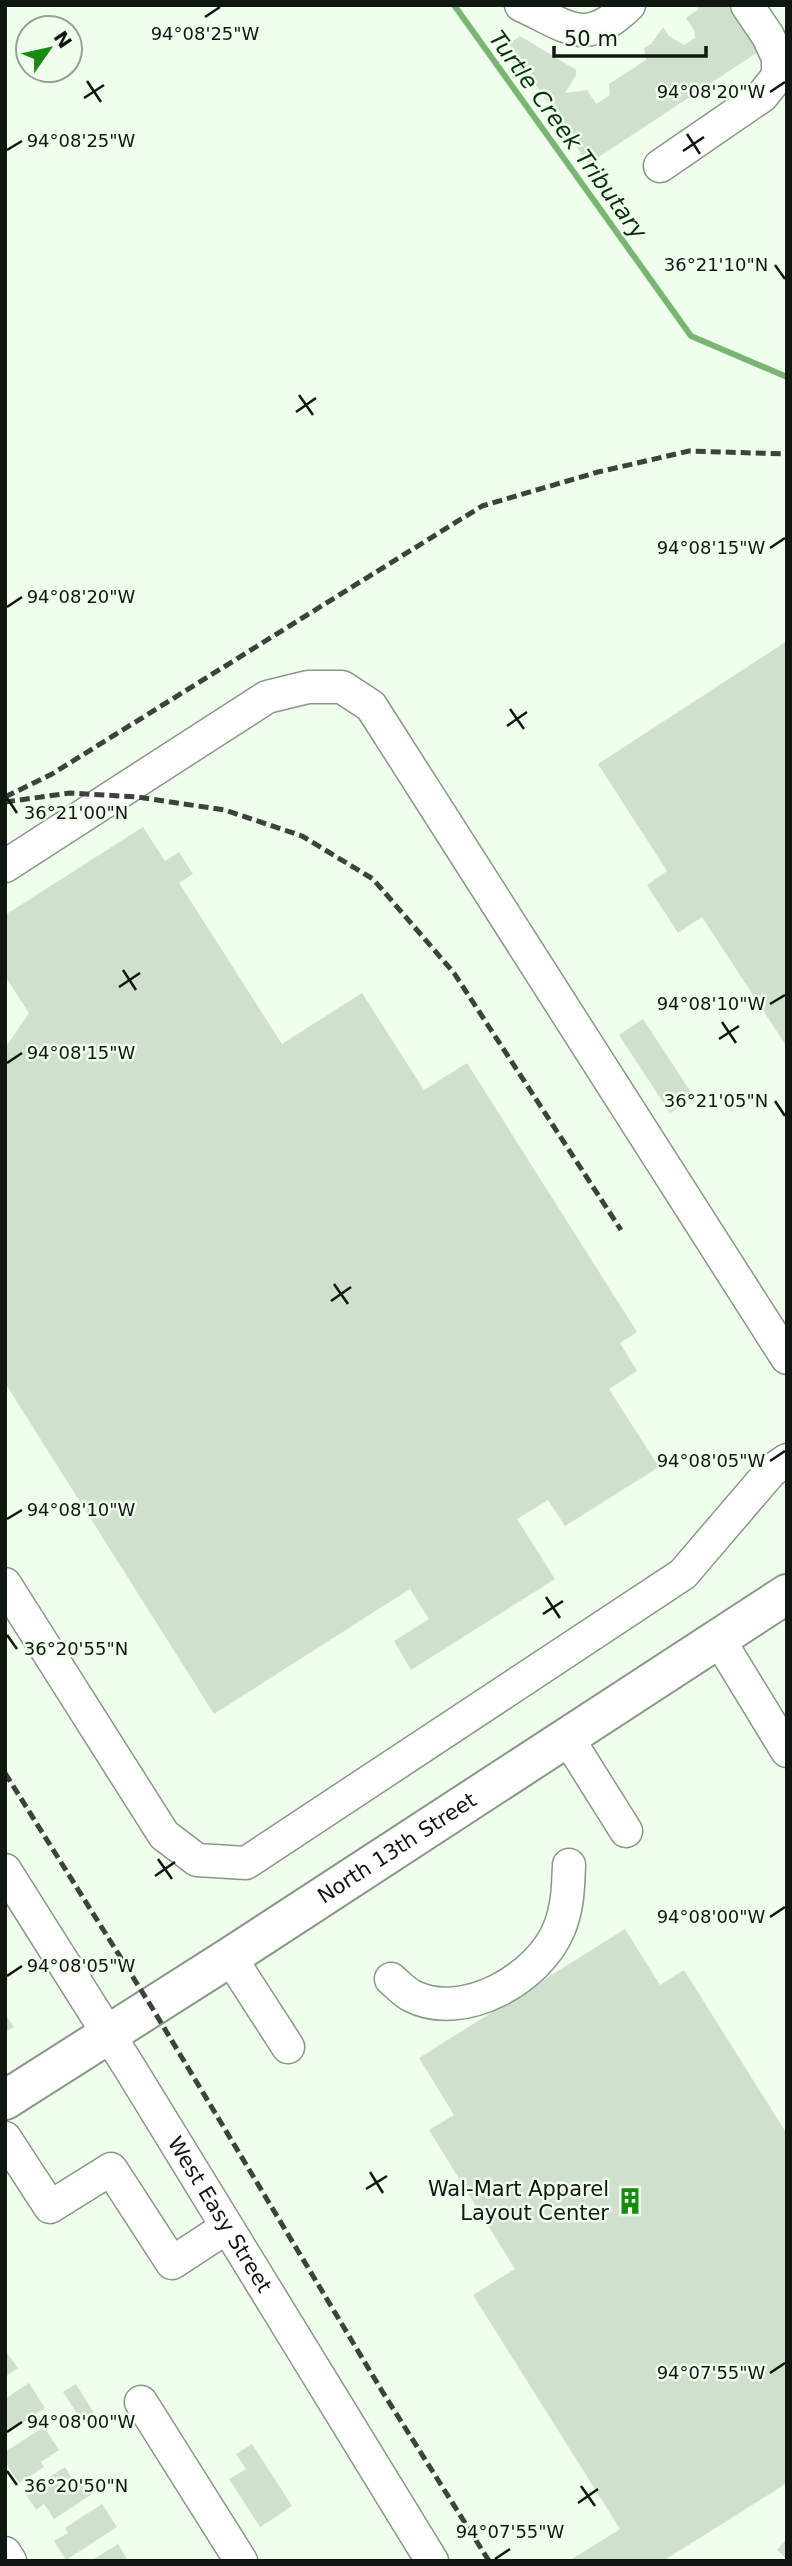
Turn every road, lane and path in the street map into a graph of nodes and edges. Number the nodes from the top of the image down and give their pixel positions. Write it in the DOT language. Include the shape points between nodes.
graph roads {
  1 [pos="521,5"];
  2 [pos="747,5"];
  3 [pos="620,9"];
  4 [pos="660,166"];
  5 [pos="5,866"];
  6 [pos="787,1358"];
  7 [pos="787,1460"];
  8 [pos="5,1584"];
  9 [pos="787,1594"];
  10 [pos="718,1639"];
  11 [pos="567,1737"];
  12 [pos="787,1751"];
  13 [pos="626,1831"];
  14 [pos="569,1865"];
  15 [pos="5,1870"];
  16 [pos="230,1957"];
  17 [pos="391,1979"];
  18 [pos="107,2034"];
  19 [pos="288,2047"];
  20 [pos="5,2100"];
  21 [pos="5,2138"];
  22 [pos="227,2227"];
  23 [pos="141,2402"];
  24 [pos="5,2553"];
  25 [pos="419,2556"];
  26 [pos="10,2561"];
  27 [pos="241,2561"];
  1 -- 3 [label="street" via="579,32 600,28"];
  2 -- 4 [label="street" via="778,58 778,76 762,96"];
  5 -- 6 [label="street" via="267,697 308,687 342,687 371,706"];
  7 -- 8 [label="street" via="771,1471 682,1574 246,1863 197,1860 164,1835"];
  9 -- 10 [label="main road, North 13th Street"];
  10 -- 11 [label="main road, North 13th Street"];
  10 -- 12 [label="street"];
  11 -- 13 [label="street"];
  11 -- 16 [label="main road, North 13th Street"];
  14 -- 17 [label="street" via="568,1902 559,1931 541,1958 512,1984 485,1997 456,2003 411,1996"];
  15 -- 18 [label="street, West Easy Street"];
  16 -- 18 [label="main road, North 13th Street"];
  16 -- 19 [label="street"];
  18 -- 20 [label="main road, North 13th Street"];
  18 -- 22 [label="street, West Easy Street"];
  21 -- 22 [label="street" via="50,2207 111,2169 172,2263"];
  22 -- 25 [label="street, West Easy Street"];
  23 -- 27 [label="street"];
  24 -- 26 [label="street"];
}
